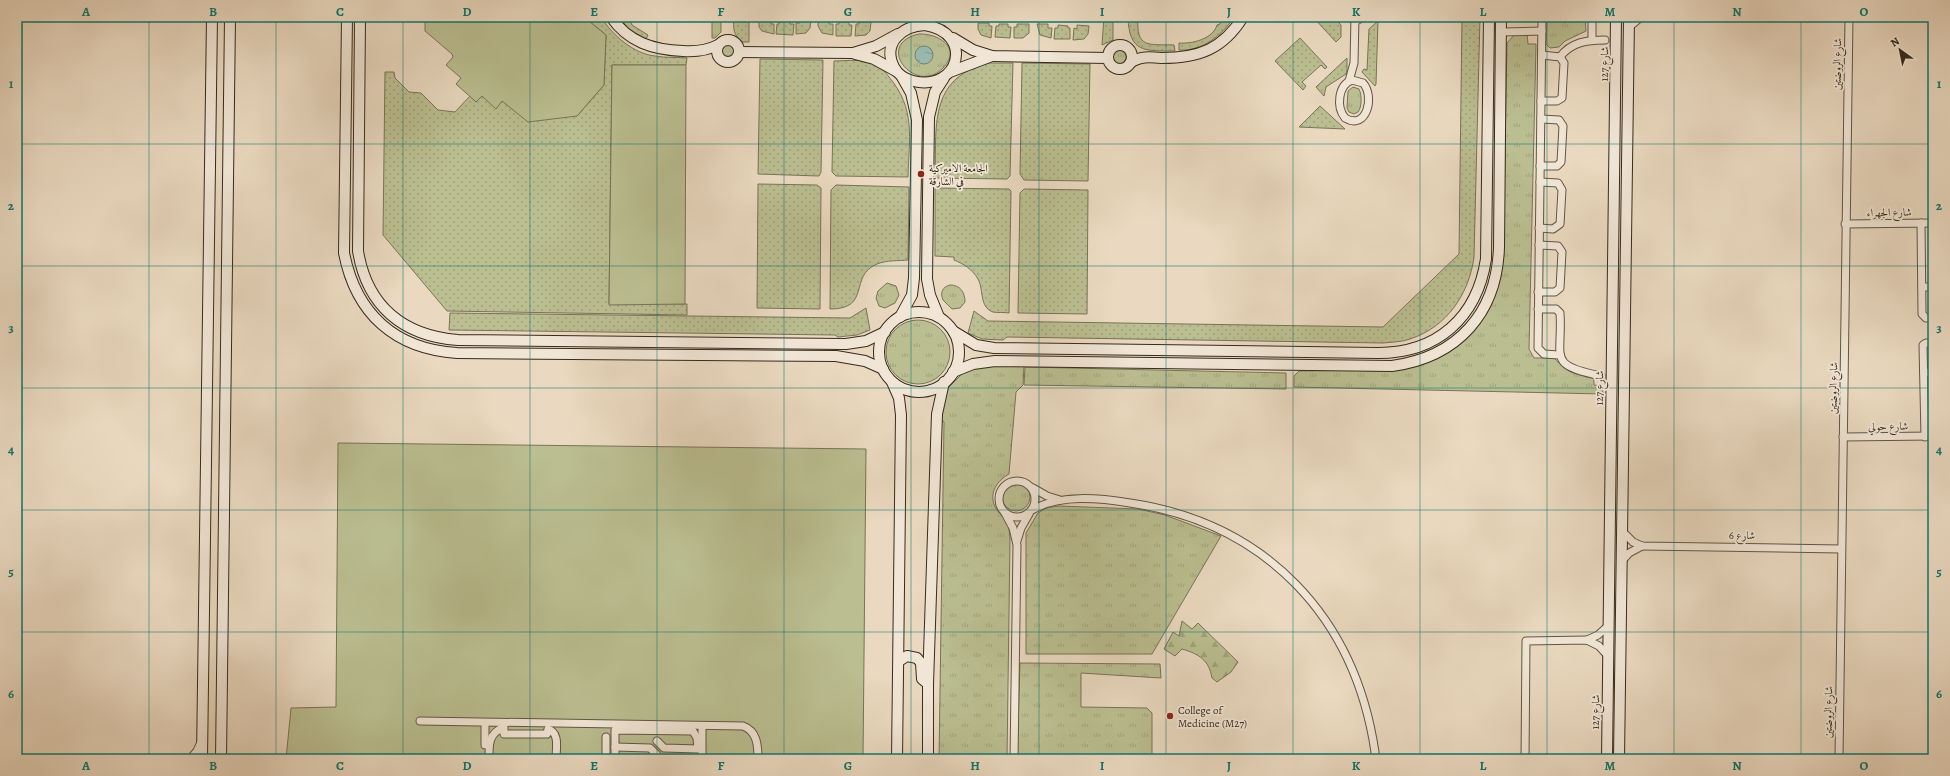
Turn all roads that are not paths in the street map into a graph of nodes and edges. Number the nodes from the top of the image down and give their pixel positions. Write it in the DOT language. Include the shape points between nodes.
graph roads {
  1 [pos="212,17"];
  2 [pos="230,17"];
  3 [pos="347,17"];
  4 [pos="360,17"];
  5 [pos="611,17"];
  6 [pos="1243,17"];
  7 [pos="1363,17"];
  8 [pos="1489,17"];
  9 [pos="1501,17"];
  10 [pos="1542,17"];
  11 [pos="1592,17"];
  12 [pos="1616,17"];
  13 [pos="1629,17"];
  14 [pos="1641,17"];
  15 [pos="1849,17"];
  16 [pos="1353,18"];
  17 [pos="1629,28"];
  18 [pos="1542,31"];
  19 [pos="1501,32"];
  20 [pos="900,33"];
  21 [pos="949,36"];
  22 [pos="1592,40"];
  23 [pos="1605,40"];
  24 [pos="718,45"];
  25 [pos="701,51"];
  26 [pos="739,52"];
  27 [pos="1130,52"];
  28 [pos="853,53"];
  29 [pos="1542,55"];
  30 [pos="992,56"];
  31 [pos="718,57"];
  32 [pos="1143,57"];
  33 [pos="1560,57"];
  34 [pos="1108,58"];
  35 [pos="1130,63"];
  36 [pos="1354,63"];
  37 [pos="899,74"];
  38 [pos="947,75"];
  39 [pos="1348,81"];
  40 [pos="1360,81"];
  41 [pos="1541,102"];
  42 [pos="1541,119"];
  43 [pos="1487,137"];
  44 [pos="1500,137"];
  45 [pos="1540,166"];
  46 [pos="1540,182"];
  47 [pos="1921,223"];
  48 [pos="1933,223"];
  49 [pos="1846,224"];
  50 [pos="1539,228"];
  51 [pos="1539,245"];
  52 [pos="914,278"];
  53 [pos="927,279"];
  54 [pos="1922,287"];
  55 [pos="1933,287"];
  56 [pos="1538,292"];
  57 [pos="1538,309"];
  58 [pos="900,317"];
  59 [pos="939,317"];
  60 [pos="1933,318"];
  61 [pos="885,332"];
  62 [pos="953,332"];
  63 [pos="1933,343"];
  64 [pos="1559,355"];
  65 [pos="883,369"];
  66 [pos="953,372"];
  67 [pos="1933,372"];
  68 [pos="1924,373"];
  69 [pos="1601,376"];
  70 [pos="892,382"];
  71 [pos="944,382"];
  72 [pos="1925,436"];
  73 [pos="1933,436"];
  74 [pos="1843,437"];
  75 [pos="1032,487"];
  76 [pos="1064,500"];
  77 [pos="1031,512"];
  78 [pos="1005,513"];
  79 [pos="1622,531"];
  80 [pos="1017,545"];
  81 [pos="1642,546"];
  82 [pos="1842,549"];
  83 [pos="1622,561"];
  84 [pos="1608,626"];
  85 [pos="1587,640"];
  86 [pos="1608,656"];
  87 [pos="899,661"];
  88 [pos="928,684"];
  89 [pos="420,721"];
  90 [pos="485,723"];
  91 [pos="560,724"];
  92 [pos="611,724"];
  93 [pos="702,726"];
  94 [pos="657,731"];
  95 [pos="606,737"];
  96 [pos="202,738"];
  97 [pos="657,741"];
  98 [pos="615,747"];
  99 [pos="650,748"];
  100 [pos="664,748"];
  101 [pos="698,749"];
  102 [pos="657,757"];
  103 [pos="190,759"];
  104 [pos="202,759"];
  105 [pos="221,759"];
  106 [pos="485,759"];
  107 [pos="489,759"];
  108 [pos="556,759"];
  109 [pos="560,759"];
  110 [pos="606,759"];
  111 [pos="610,759"];
  112 [pos="615,759"];
  113 [pos="698,759"];
  114 [pos="702,759"];
  115 [pos="758,759"];
  116 [pos="897,759"];
  117 [pos="928,759"];
  118 [pos="1014,759"];
  119 [pos="1374,759"];
  120 [pos="1525,759"];
  121 [pos="1607,759"];
  122 [pos="1619,759"];
  123 [pos="1839,759"];
  1 -- 96 [label="street"];
  2 -- 105 [label="street"];
  3 -- 65 [label="street" via="344,253 360,299 370,313 394,334 424,348 457,353 836,356 865,361"];
  4 -- 61 [label="street" via="360,267 374,297 410,329 442,339 458,340 846,344 866,341"];
  5 -- 25 [label="street" via="628,36 646,46 665,50"];
  6 -- 32 [label="street" via="1230,35 1205,52 1189,57"];
  7 -- 16 [label="street"];
  8 -- 43 [label="street"];
  9 -- 19 [label="street"];
  10 -- 18 [label="street"];
  11 -- 22 [label="street"];
  12 -- 84 [label="street, شارع 127"];
  13 -- 17 [label="street"];
  14 -- 17 [label="street"];
  15 -- 49 [label="street, شارع الروضتين"];
  16 -- 36 [label="street"];
  17 -- 79 [label="street"];
  18 -- 19 [label="street"];
  18 -- 29 [label="street"];
  19 -- 44 [label="street"];
  20 -- 21 [label="street" via="910,27 925,25 939,29"];
  20 -- 28 [label="street" via="876,46"];
  20 -- 37 [label="street" via="892,47 891,56"];
  21 -- 30 [label="street" via="964,46"];
  21 -- 38 [label="street" via="957,54 956,61"];
  22 -- 23 [label="street"];
  22 -- 33 [label="street" via="1568,48"];
  24 -- 25 [label="street"];
  24 -- 26 [label="street" via="724,41 733,41"];
  24 -- 31 [label="street"];
  25 -- 31 [label="street"];
  26 -- 28 [label="street"];
  26 -- 31 [label="street" via="737,58 730,62"];
  27 -- 32 [label="street"];
  27 -- 34 [label="street" via="1126,47 1117,46 1112,49"];
  27 -- 35 [label="street"];
  28 -- 37 [label="street" via="874,59"];
  29 -- 33 [label="street"];
  29 -- 41 [label="street"];
  30 -- 34 [label="street"];
  30 -- 38 [label="street"];
  32 -- 35 [label="street"];
  33 -- 41 [label="street" via="1564,63 1562,98 1557,101"];
  34 -- 35 [label="street" via="1111,65 1118,68"];
  36 -- 39 [label="street"];
  36 -- 40 [label="street"];
  37 -- 38 [label="street" via="910,80 926,82"];
  37 -- 52 [label="street" via="911,93 917,120"];
  38 -- 53 [label="street" via="935,92 930,117"];
  39 -- 40 [label="street"];
  39 -- 40 [label="street" via="1341,91 1341,109 1345,118 1354,121 1362,119 1367,111 1368,93 1366,86"];
  41 -- 42 [label="street"];
  42 -- 45 [label="street"];
  42 -- 45 [label="street" via="1559,120 1563,126 1561,162 1554,166"];
  43 -- 44 [label="street"];
  43 -- 62 [label="street" via="1486,259 1480,285 1460,319 1440,336 1417,348 1378,353 994,348 976,345"];
  44 -- 66 [label="street" via="1498,262 1492,290 1483,310 1470,328 1435,355 1392,366 995,361 973,364"];
  45 -- 46 [label="street"];
  46 -- 50 [label="street"];
  46 -- 50 [label="street" via="1558,183 1562,190 1560,224 1556,228"];
  47 -- 48 [label="street, شارع الجهراء"];
  47 -- 49 [label="street, شارع الجهراء"];
  47 -- 54 [label="street"];
  49 -- 74 [label="street, شارع الروضتين"];
  50 -- 51 [label="street"];
  51 -- 56 [label="street"];
  51 -- 56 [label="street" via="1558,246 1562,252 1560,288 1555,292"];
  52 -- 53 [label="street"];
  52 -- 58 [label="street" via="912,295"];
  53 -- 59 [label="street"];
  54 -- 55 [label="street"];
  54 -- 60 [label="street" via="1923,316"];
  56 -- 57 [label="street"];
  57 -- 64 [label="street" via="1539,351"];
  57 -- 64 [label="street" via="1556,309 1560,313"];
  58 -- 59 [label="street" via="917,313"];
  58 -- 61 [label="street"];
  59 -- 62 [label="street"];
  61 -- 65 [label="street" via="879,350"];
  62 -- 66 [label="street" via="958,359"];
  63 -- 68 [label="street" via="1923,345"];
  64 -- 69 [label="street" via="1563,362 1576,370"];
  65 -- 70 [label="street"];
  66 -- 71 [label="street"];
  67 -- 68 [label="street"];
  68 -- 72 [label="street"];
  70 -- 71 [label="street" via="906,390 918,392 934,389"];
  70 -- 87 [label="street" via="899,398 901,415"];
  71 -- 88 [label="street" via="937,414"];
  72 -- 73 [label="street, شارع حولي"];
  72 -- 74 [label="street, شارع حولي"];
  74 -- 82 [label="street, شارع الروضتين"];
  75 -- 76 [label="street" via="1047,496"];
  75 -- 77 [label="street" via="1036,503"];
  75 -- 78 [label="street" via="1027,483 1015,481 1004,486 999,503"];
  76 -- 77 [label="street" via="1048,503"];
  76 -- 119 [label="street" via="1124,502 1182,514 1236,538 1271,560 1315,606 1349,660 1366,705"];
  77 -- 78 [label="street" via="1017,518"];
  77 -- 80 [label="street" via="1021,528"];
  78 -- 80 [label="street" via="1013,528"];
  79 -- 81 [label="street" via="1633,542"];
  79 -- 83 [label="street"];
  80 -- 118 [label="street"];
  81 -- 82 [label="street, شارع 6"];
  81 -- 83 [label="street" via="1629,553"];
  82 -- 123 [label="street, شارع الروضتين"];
  83 -- 122 [label="street"];
  84 -- 85 [label="street"];
  84 -- 86 [label="street, شارع 127"];
  85 -- 86 [label="street" via="1599,646"];
  85 -- 120 [label="street" via="1526,641"];
  86 -- 121 [label="street, شارع 127"];
  87 -- 88 [label="street" via="907,656 917,658 922,679"];
  87 -- 116 [label="street"];
  88 -- 117 [label="street"];
  89 -- 90 [label="street"];
  90 -- 91 [label="street"];
  90 -- 106 [label="street"];
  91 -- 92 [label="street"];
  91 -- 109 [label="street"];
  92 -- 93 [label="street"];
  92 -- 111 [label="street"];
  93 -- 114 [label="street"];
  93 -- 115 [label="street" via="743,726 750,729 757,743"];
  94 -- 97 [label="street"];
  94 -- 98 [label="street" via="615,730"];
  94 -- 101 [label="street" via="693,731"];
  95 -- 110 [label="street"];
  96 -- 103 [label="street" via="197,751"];
  96 -- 104 [label="street"];
  97 -- 99 [label="street"];
  97 -- 100 [label="street"];
  98 -- 99 [label="street"];
  98 -- 112 [label="street"];
  99 -- 102 [label="street"];
  100 -- 101 [label="street"];
  100 -- 102 [label="street"];
  101 -- 113 [label="street"];
  107 -- 108 [label="street" via="490,738 504,727 504,734 547,734 548,729 553,730 556,734"];
}
